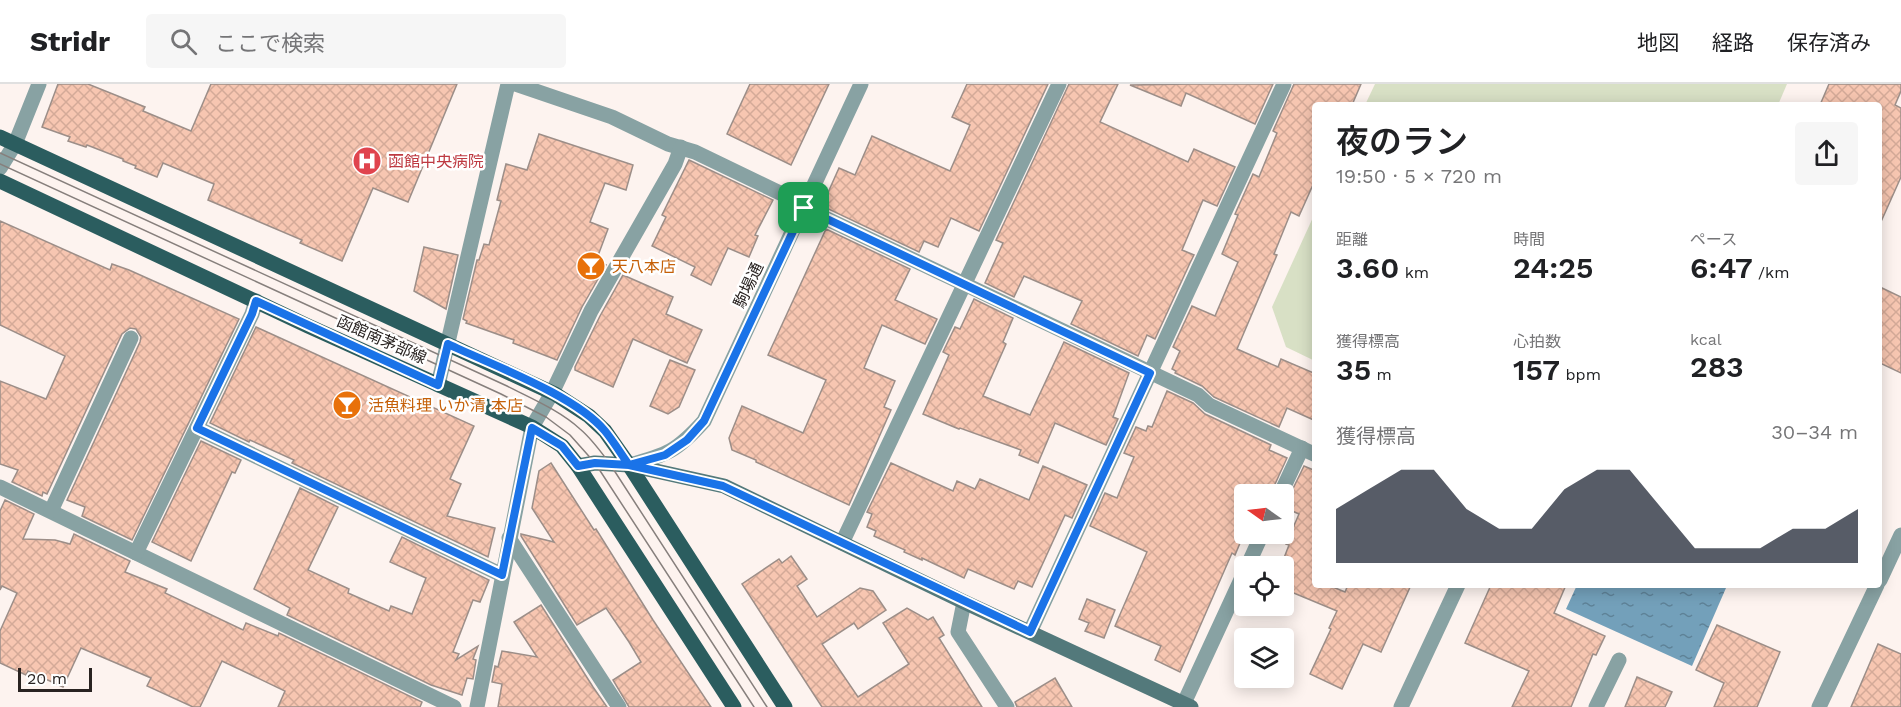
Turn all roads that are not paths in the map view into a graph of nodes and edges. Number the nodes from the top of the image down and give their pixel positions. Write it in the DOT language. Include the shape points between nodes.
graph roads {
  1 [pos="39,84"];
  2 [pos="508,84"];
  3 [pos="515,84"];
  4 [pos="861,84"];
  5 [pos="1059,84"];
  6 [pos="1284,84"];
  7 [pos="0,137"];
  8 [pos="15,144"];
  9 [pos="681,147"];
  10 [pos="0,168"];
  11 [pos="0,181"];
  12 [pos="804,208"];
  13 [pos="965,284"];
  14 [pos="256,301"];
  15 [pos="131,338"];
  16 [pos="448,344"];
  17 [pos="1150,373"];
  18 [pos="438,385"];
  19 [pos="552,393"];
  20 [pos="197,428"];
  21 [pos="532,428"];
  22 [pos="1309,452"];
  23 [pos="629,465"];
  24 [pos="578,466"];
  25 [pos="1287,484"];
  26 [pos="0,487"];
  27 [pos="51,511"];
  28 [pos="1901,535"];
  29 [pos="509,538"];
  30 [pos="842,543"];
  31 [pos="136,552"];
  32 [pos="502,575"];
  33 [pos="1882,576"];
  34 [pos="1457,588"];
  35 [pos="1876,588"];
  36 [pos="1234,597"];
  37 [pos="964,602"];
  38 [pos="1030,632"];
  39 [pos="1619,660"];
  40 [pos="1187,705"];
  41 [pos="454,707"];
  42 [pos="477,707"];
  43 [pos="619,707"];
  44 [pos="734,707"];
  45 [pos="785,707"];
  46 [pos="1007,707"];
  47 [pos="1401,707"];
  48 [pos="1596,707"];
  49 [pos="1819,707"];
  1 -- 8 [label="street"];
  2 -- 16 [label="street"];
  3 -- 9 [label="street" via="612,117"];
  4 -- 12 [label="street, 駒場通"];
  5 -- 13 [label="street"];
  6 -- 17 [label="street"];
  7 -- 8 [label="main road"];
  8 -- 10 [label="street"];
  8 -- 16 [label="main road"];
  9 -- 12 [label="street"];
  9 -- 19 [label="street" via="591,311"];
  11 -- 14 [label="main road, 函館南茅部線"];
  12 -- 13 [label="street"];
  12 -- 23 [label="street, 駒場通" via="704,421 687,440 665,455"];
  13 -- 17 [label="street"];
  13 -- 30 [label="street"];
  14 -- 18 [label="main road, 函館南茅部線"];
  14 -- 20 [label="street"];
  15 -- 27 [label="street"];
  16 -- 18 [label="street"];
  16 -- 19 [label="main road"];
  17 -- 22 [label="street"];
  17 -- 38 [label="street"];
  18 -- 21 [label="main road, 函館南茅部線"];
  19 -- 21 [label="street"];
  19 -- 23 [label="main road" via="589,416"];
  20 -- 31 [label="street"];
  20 -- 32 [label="street"];
  21 -- 24 [label="main road, 函館南茅部線" via="562,446"];
  21 -- 29 [label="street"];
  22 -- 25 [label="street"];
  23 -- 24 [label="street"];
  23 -- 30 [label="street" via="723,486"];
  23 -- 45 [label="main road"];
  24 -- 44 [label="main road, 函館南茅部線"];
  26 -- 27 [label="street"];
  27 -- 31 [label="street"];
  28 -- 33 [label="street"];
  29 -- 32 [label="street"];
  29 -- 43 [label="street"];
  30 -- 37 [label="street"];
  31 -- 41 [label="street"];
  32 -- 42 [label="street"];
  34 -- 47 [label="street"];
  35 -- 49 [label="street"];
  36 -- 40 [label="street"];
  37 -- 38 [label="street"];
  37 -- 46 [label="street" via="958,632"];
  38 -- 40 [label="street"];
  39 -- 48 [label="street"];
}
